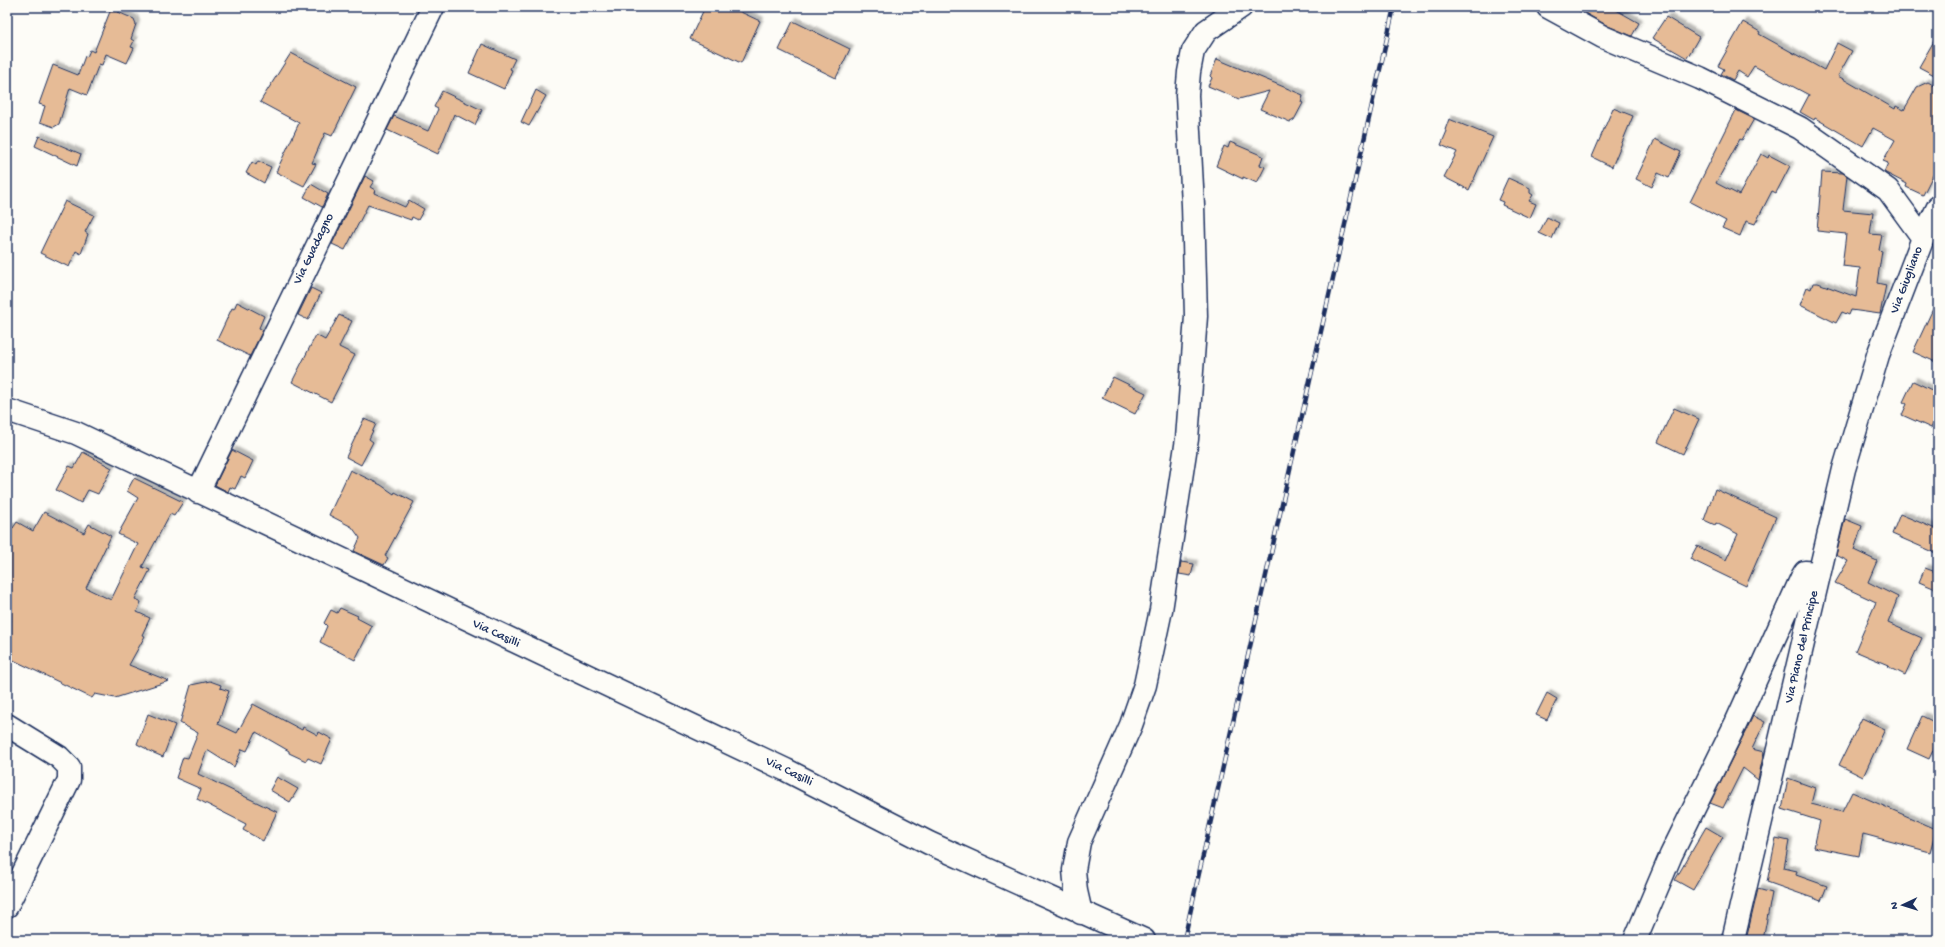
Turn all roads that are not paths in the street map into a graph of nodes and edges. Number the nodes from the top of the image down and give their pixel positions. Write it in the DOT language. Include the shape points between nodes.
graph roads {
  1 [pos="433,7"];
  2 [pos="1241,7"];
  3 [pos="1548,7"];
  4 [pos="1938,207"];
  5 [pos="1923,238"];
  6 [pos="1878,355"];
  7 [pos="7,410"];
  8 [pos="198,492"];
  9 [pos="1819,573"];
  10 [pos="7,725"];
  11 [pos="7,906"];
  12 [pos="1081,913"];
  13 [pos="1144,940"];
  14 [pos="1635,940"];
  15 [pos="1733,940"];
  1 -- 8 [label="street, Via Guadagno"];
  2 -- 12 [label="street" via="1206,32 1193,51 1190,65 1187,95 1196,316 1187,439 1161,610 1145,685 1131,725 1079,842 1074,870"];
  3 -- 5 [label="street" via="1603,37 1700,78 1800,128 1888,190"];
  4 -- 5 [label="street, Via Giugliano"];
  5 -- 6 [label="street, Via Giugliano"];
  6 -- 9 [label="street, Via Piano del Principe" via="1844,469"];
  7 -- 8 [label="street, Via Casilli" via="76,433"];
  8 -- 12 [label="street, Via Casilli" via="786,770 929,843"];
  9 -- 14 [label="street" via="1805,572 1802,577 1736,724 1671,855"];
  9 -- 15 [label="street, Via Piano del Principe"];
  10 -- 11 [label="street" via="69,766 69,780"];
  12 -- 13 [label="street, Via Casilli"];
}
